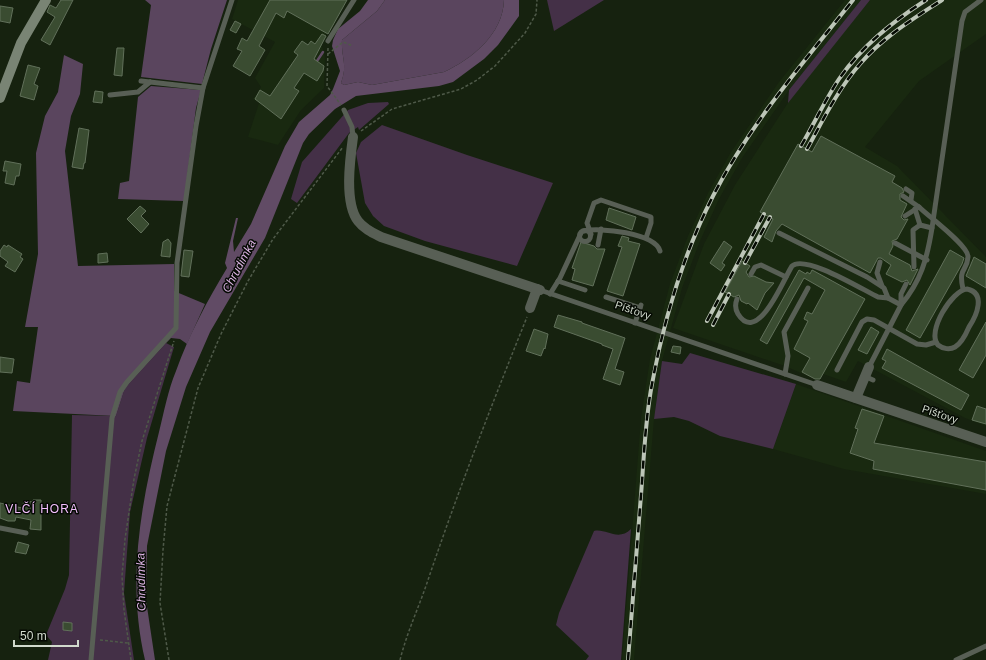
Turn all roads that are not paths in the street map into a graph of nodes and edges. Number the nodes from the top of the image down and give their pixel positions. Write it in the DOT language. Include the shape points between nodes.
graph roads {
  1 [pos="46,0"];
  2 [pos="232,0"];
  3 [pos="354,0"];
  4 [pos="981,0"];
  5 [pos="328,41"];
  6 [pos="141,81"];
  7 [pos="150,82"];
  8 [pos="203,88"];
  9 [pos="110,95"];
  10 [pos="0,98"];
  11 [pos="344,110"];
  12 [pos="353,137"];
  13 [pos="906,188"];
  14 [pos="903,196"];
  15 [pos="911,200"];
  16 [pos="917,208"];
  17 [pos="905,216"];
  18 [pos="933,220"];
  19 [pos="920,225"];
  20 [pos="932,228"];
  21 [pos="602,229"];
  22 [pos="586,232"];
  23 [pos="779,233"];
  24 [pos="646,238"];
  25 [pos="895,243"];
  26 [pos="598,245"];
  27 [pos="660,251"];
  28 [pos="913,253"];
  29 [pos="927,260"];
  30 [pos="880,262"];
  31 [pos="914,267"];
  32 [pos="751,274"];
  33 [pos="786,277"];
  34 [pos="558,281"];
  35 [pos="906,284"];
  36 [pos="808,288"];
  37 [pos="884,288"];
  38 [pos="963,289"];
  39 [pos="539,290"];
  40 [pos="585,290"];
  41 [pos="550,294"];
  42 [pos="606,297"];
  43 [pos="888,298"];
  44 [pos="737,299"];
  45 [pos="900,305"];
  46 [pos="530,308"];
  47 [pos="635,323"];
  48 [pos="890,329"];
  49 [pos="936,342"];
  50 [pos="837,370"];
  51 [pos="785,374"];
  52 [pos="869,374"];
  53 [pos="817,385"];
  54 [pos="856,398"];
  55 [pos="956,427"];
  56 [pos="965,435"];
  57 [pos="986,442"];
  58 [pos="0,528"];
  59 [pos="26,532"];
  60 [pos="986,646"];
  61 [pos="91,660"];
  62 [pos="956,660"];
  1 -- 10 [label="street" via="21,43"];
  2 -- 8 [label="lane"];
  3 -- 5 [label="lane"];
  4 -- 18 [label="lane" via="965,12 962,21"];
  6 -- 7 [label="lane"];
  7 -- 8 [label="lane"];
  7 -- 9 [label="lane" via="138,92"];
  8 -- 61 [label="lane" via="177,263 176,328 127,382 114,407"];
  11 -- 12 [label="lane" via="352,127"];
  12 -- 39 [label="street, Píšťovy" via="350,179 352,208 361,225 381,237"];
  13 -- 15 [label="lane" via="912,193"];
  14 -- 15 [label="lane"];
  15 -- 16 [label="lane"];
  16 -- 17 [label="lane"];
  16 -- 18 [label="lane"];
  16 -- 19 [label="lane"];
  18 -- 20 [label="lane"];
  18 -- 38 [label="lane" via="968,253 960,276"];
  19 -- 20 [label="lane"];
  19 -- 28 [label="lane" via="912,233"];
  20 -- 29 [label="lane"];
  21 -- 22 [label="lane"];
  21 -- 24 [label="lane"];
  21 -- 26 [label="lane"];
  22 -- 24 [label="lane" via="593,205 597,200 601,200 651,217"];
  22 -- 34 [label="lane"];
  23 -- 37 [label="lane"];
  24 -- 27 [label="lane" via="656,243"];
  25 -- 28 [label="lane"];
  28 -- 29 [label="lane"];
  28 -- 31 [label="lane"];
  29 -- 45 [label="lane" via="910,296"];
  30 -- 37 [label="lane" via="877,273"];
  32 -- 33 [label="lane" via="755,267 761,265"];
  33 -- 43 [label="lane" via="795,264 805,264 878,297"];
  33 -- 44 [label="lane" via="766,313 758,320 747,321 741,317 736,308"];
  34 -- 40 [label="lane"];
  34 -- 41 [label="lane"];
  35 -- 45 [label="lane" via="901,294"];
  36 -- 51 [label="lane" via="784,332 788,356"];
  37 -- 43 [label="lane"];
  38 -- 49 [label="lane" via="954,295 934,329"];
  38 -- 49 [label="lane" via="977,293 981,304 979,311 957,346 944,348"];
  39 -- 41 [label="lane, Píšťovy"];
  39 -- 46 [label="street"];
  41 -- 47 [label="lane, Píšťovy"];
  42 -- 47 [label="lane" via="641,307"];
  43 -- 45 [label="lane"];
  45 -- 48 [label="lane"];
  47 -- 51 [label="lane, Píšťovy"];
  48 -- 49 [label="lane" via="920,345"];
  48 -- 50 [label="lane" via="872,320 864,321"];
  48 -- 52 [label="lane"];
  51 -- 53 [label="lane, Píšťovy"];
  52 -- 54 [label="street"];
  53 -- 54 [label="street, Píšťovy"];
  54 -- 56 [label="street, Píšťovy"];
  55 -- 56 [label="lane"];
  56 -- 57 [label="street, Píšťovy"];
  58 -- 59 [label="lane"];
  60 -- 62 [label="lane"];
}
